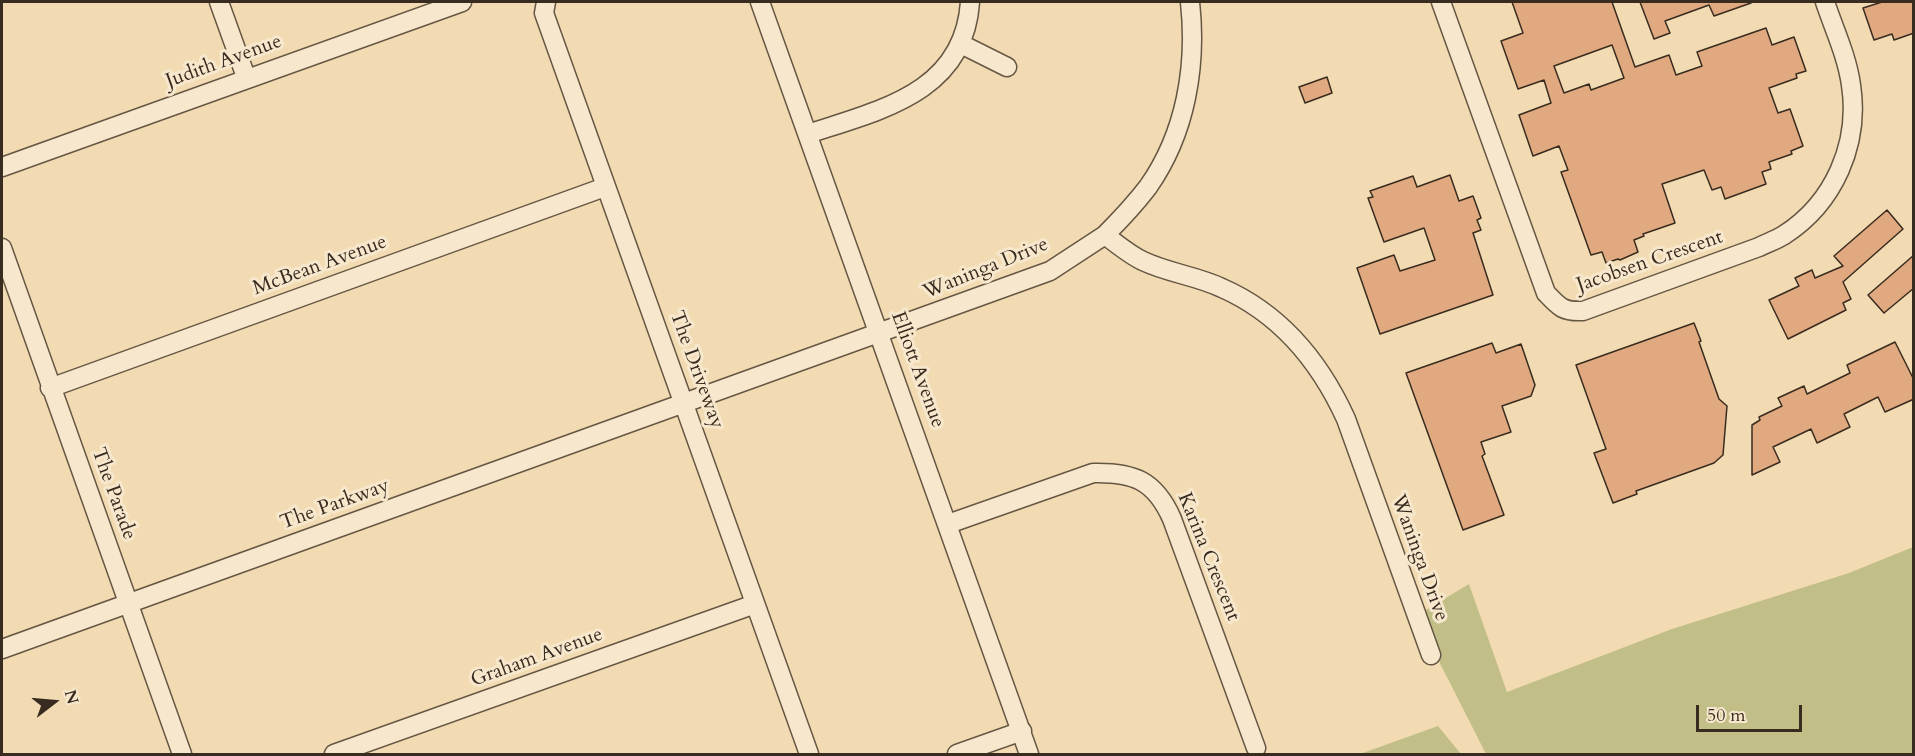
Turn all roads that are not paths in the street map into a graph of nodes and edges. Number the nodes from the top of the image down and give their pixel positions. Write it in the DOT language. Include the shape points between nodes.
graph roads {
  1 [pos="219,2"];
  2 [pos="462,2"];
  3 [pos="546,2"];
  4 [pos="760,2"];
  5 [pos="970,2"];
  6 [pos="1190,2"];
  7 [pos="1442,2"];
  8 [pos="1825,2"];
  9 [pos="961,44"];
  10 [pos="1007,67"];
  11 [pos="246,77"];
  12 [pos="808,134"];
  13 [pos="2,167"];
  14 [pos="605,187"];
  15 [pos="1105,236"];
  16 [pos="2,248"];
  17 [pos="880,333"];
  18 [pos="50,388"];
  19 [pos="684,403"];
  20 [pos="948,524"];
  21 [pos="129,603"];
  22 [pos="755,604"];
  23 [pos="2,649"];
  24 [pos="1431,655"];
  25 [pos="1022,731"];
  26 [pos="1256,748"];
  27 [pos="182,754"];
  28 [pos="334,754"];
  29 [pos="809,754"];
  30 [pos="957,754"];
  31 [pos="1029,754"];
  1 -- 11 [label="street"];
  2 -- 11 [label="street, Judith Avenue"];
  3 -- 14 [label="street, The Driveway" via="544,13"];
  4 -- 12 [label="street, Elliott Avenue"];
  5 -- 9 [label="street"];
  6 -- 15 [label="street" via="1191,72 1174,138 1148,185"];
  7 -- 8 [label="street, Jacobsen Crescent" via="1546,293 1569,312 1583,311 1759,247 1783,236 1814,210 1834,184 1852,128 1852,86"];
  9 -- 10 [label="street"];
  9 -- 12 [label="street" via="934,78 895,104"];
  11 -- 13 [label="street, Judith Avenue"];
  12 -- 17 [label="street, Elliott Avenue"];
  14 -- 18 [label="street, McBean Avenue"];
  14 -- 19 [label="street, The Driveway"];
  15 -- 17 [label="street, Waninga Drive" via="1050,271"];
  15 -- 24 [label="street, Waninga Drive" via="1142,261 1222,287 1279,323 1310,356 1346,419"];
  16 -- 18 [label="street, The Parade"];
  17 -- 19 [label="street, Waninga Drive"];
  17 -- 20 [label="street, Elliott Avenue"];
  18 -- 21 [label="street, The Parade"];
  19 -- 21 [label="street, The Parkway"];
  19 -- 22 [label="street, The Driveway"];
  20 -- 25 [label="street, Elliott Avenue"];
  20 -- 26 [label="street, Karina Crescent" via="1093,473 1128,475 1144,482 1165,502"];
  21 -- 23 [label="street, The Parkway"];
  21 -- 27 [label="street, The Parade"];
  22 -- 28 [label="street, Graham Avenue"];
  22 -- 29 [label="street, The Driveway"];
  25 -- 30 [label="street"];
  25 -- 31 [label="street, Elliott Avenue"];
}
